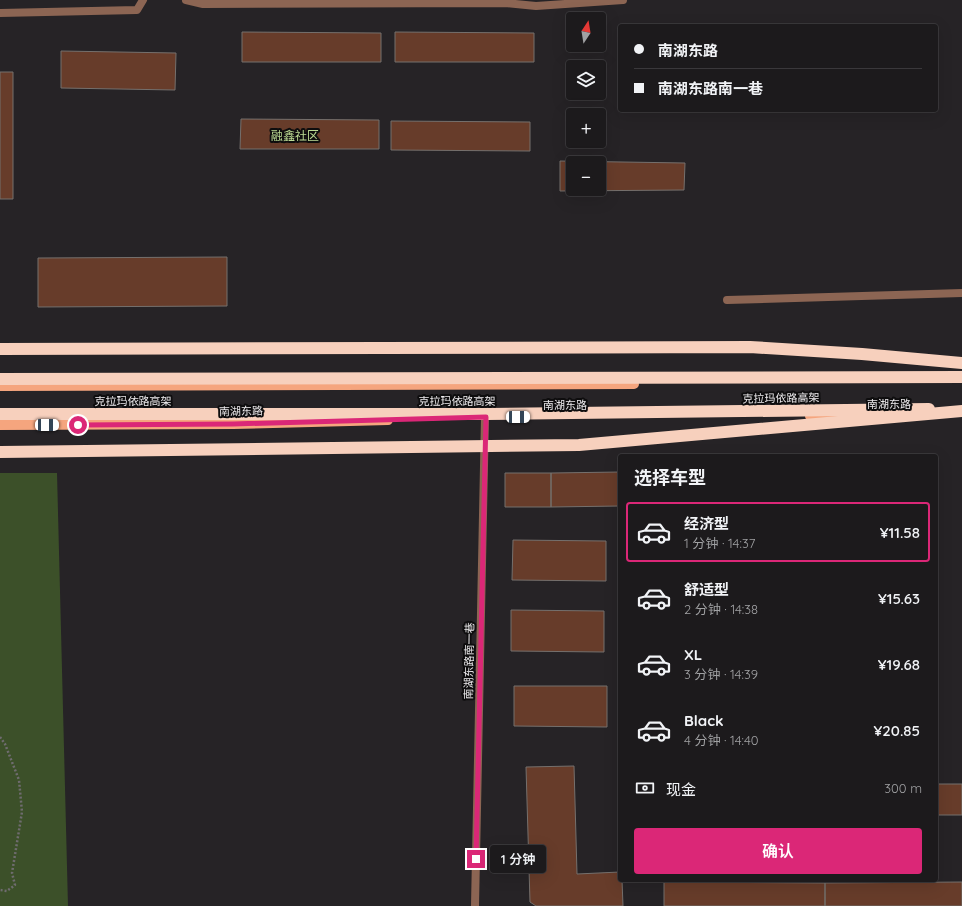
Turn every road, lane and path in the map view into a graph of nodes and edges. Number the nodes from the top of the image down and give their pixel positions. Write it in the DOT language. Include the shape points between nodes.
graph roads {
  1 [pos="143,0"];
  2 [pos="186,0"];
  3 [pos="623,0"];
  4 [pos="0,13"];
  5 [pos="962,292"];
  6 [pos="727,300"];
  7 [pos="0,350"];
  8 [pos="962,363"];
  9 [pos="962,377"];
  10 [pos="0,379"];
  11 [pos="962,380"];
  12 [pos="0,386"];
  13 [pos="962,410"];
  14 [pos="0,414"];
  15 [pos="486,417"];
  16 [pos="962,417"];
  17 [pos="0,425"];
  18 [pos="0,452"];
  19 [pos="0,737"];
  20 [pos="0,890"];
  21 [pos="475,906"];
  1 -- 4 [label="street" via="136,10"];
  2 -- 3 [label="street" via="203,4 536,6"];
  5 -- 6 [label="street"];
  7 -- 8 [label="highway" via="750,347"];
  9 -- 10 [label="highway, 克拉玛依路高架"];
  11 -- 12 [label="main road, 南湖东路"];
  13 -- 14 [label="highway, 克拉玛依路高架, bridge" via="495,414"];
  13 -- 18 [label="highway, bridge" via="579,446"];
  15 -- 16 [label="main road, 南湖东路"];
  15 -- 17 [label="main road, 南湖东路" via="233,424"];
  15 -- 21 [label="street, 南湖东路南一巷"];
  19 -- 20 [label="path" via="20,780 22,812 12,872 15,885 7,892"];
}
